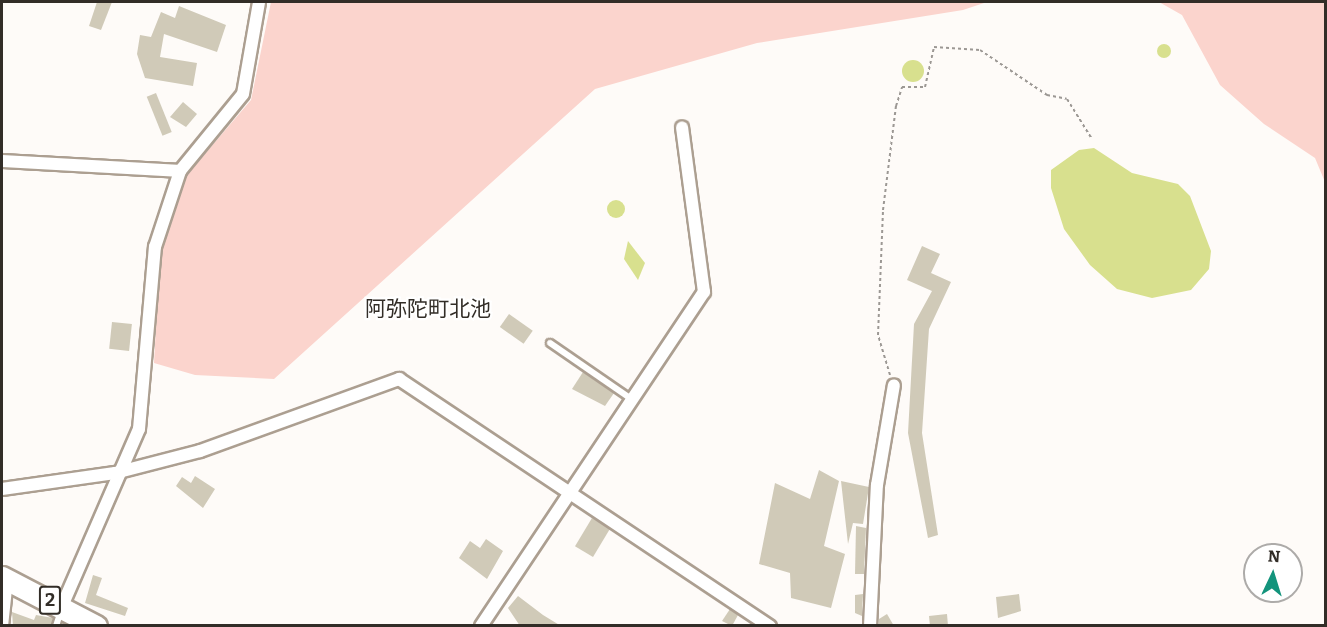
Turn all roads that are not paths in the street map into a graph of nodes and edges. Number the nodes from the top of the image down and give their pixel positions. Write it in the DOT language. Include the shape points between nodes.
graph roads {
  1 [pos="259,2"];
  2 [pos="682,127"];
  3 [pos="2,161"];
  4 [pos="180,171"];
  5 [pos="550,343"];
  6 [pos="894,386"];
  7 [pos="633,400"];
  8 [pos="115,473"];
  9 [pos="2,489"];
  10 [pos="572,492"];
  11 [pos="4,578"];
  12 [pos="60,615"];
  13 [pos="2,626"];
  14 [pos="96,626"];
  15 [pos="481,626"];
  16 [pos="770,626"];
  17 [pos="870,626"];
  1 -- 4 [label="street" via="243,94"];
  2 -- 7 [label="street" via="704,292"];
  3 -- 4 [label="street"];
  4 -- 8 [label="street" via="155,247 139,429"];
  5 -- 7 [label="lane"];
  6 -- 17 [label="street" via="877,485"];
  7 -- 10 [label="street"];
  8 -- 9 [label="street"];
  8 -- 10 [label="street" via="256,433 399,379"];
  8 -- 12 [label="street"];
  10 -- 15 [label="street"];
  10 -- 16 [label="street"];
  11 -- 12 [label="highway, 2"];
  11 -- 13 [label="street"];
  12 -- 14 [label="highway, 2"];
}
